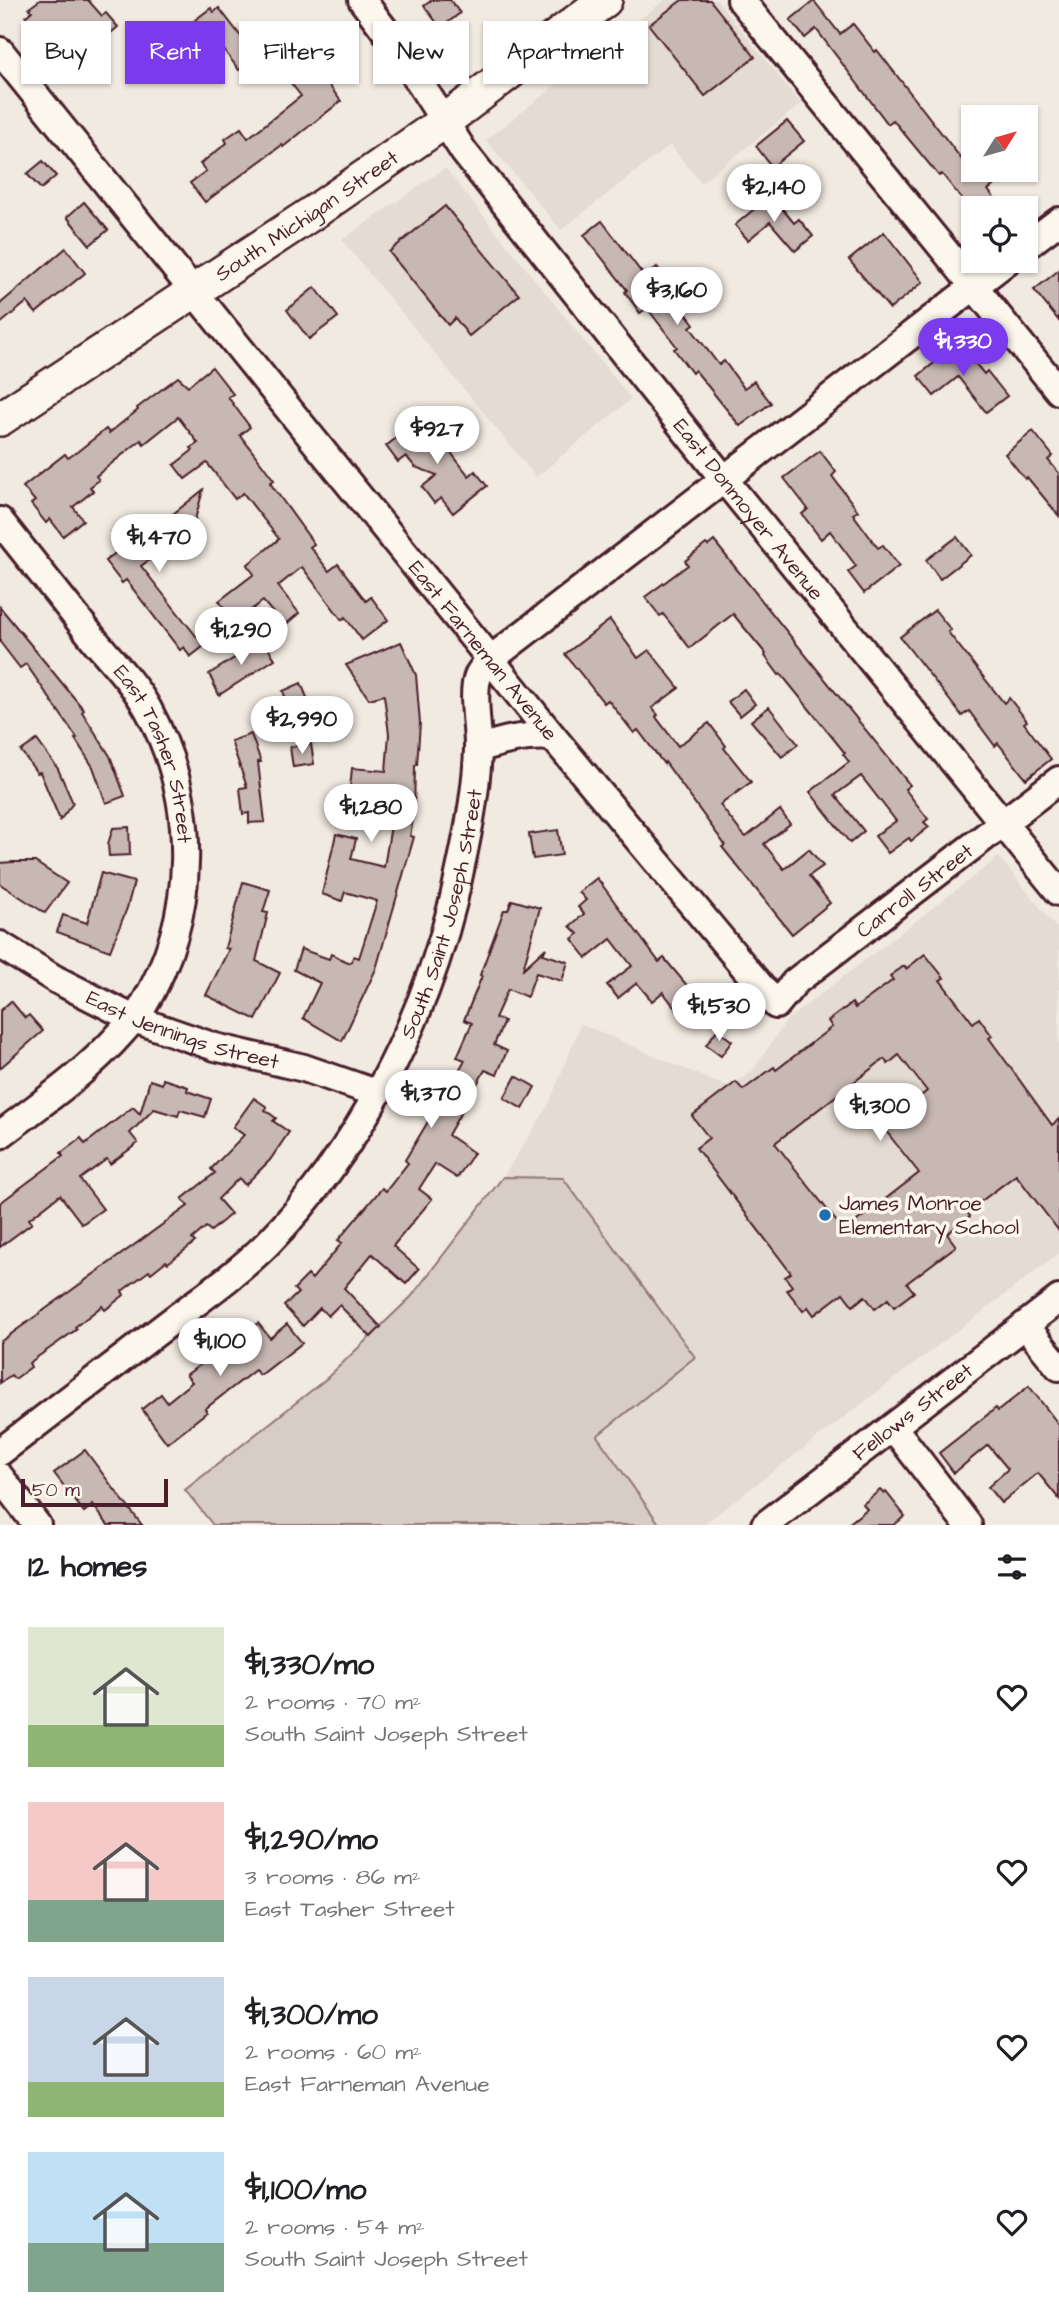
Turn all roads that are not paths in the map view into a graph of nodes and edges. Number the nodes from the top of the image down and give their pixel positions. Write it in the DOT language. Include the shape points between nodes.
graph roads {
  1 [pos="362,0"];
  2 [pos="605,0"];
  3 [pos="741,0"];
  4 [pos="0,51"];
  5 [pos="445,121"];
  6 [pos="1059,221"];
  7 [pos="1038,237"];
  8 [pos="990,273"];
  9 [pos="974,285"];
  10 [pos="195,291"];
  11 [pos="1059,391"];
  12 [pos="0,419"];
  13 [pos="723,478"];
  14 [pos="0,521"];
  15 [pos="491,659"];
  16 [pos="553,737"];
  17 [pos="478,749"];
  18 [pos="1059,780"];
  19 [pos="1003,823"];
  20 [pos="1059,892"];
  21 [pos="0,945"];
  22 [pos="775,1005"];
  23 [pos="134,1018"];
  24 [pos="376,1093"];
  25 [pos="0,1135"];
  26 [pos="1059,1300"];
  27 [pos="1025,1325"];
  28 [pos="1059,1367"];
  29 [pos="893,1427"];
  30 [pos="0,1452"];
  31 [pos="0,1477"];
  32 [pos="37,1525"];
  33 [pos="765,1525"];
  34 [pos="968,1525"];
  1 -- 5 [label="street, East Donmoyer Avenue"];
  2 -- 5 [label="main road, South Michigan Street"];
  3 -- 9 [label="street"];
  4 -- 10 [label="street, East Farneman Avenue"];
  5 -- 10 [label="main road, South Michigan Street"];
  5 -- 13 [label="street, East Donmoyer Avenue" via="464,152"];
  6 -- 7 [label="street"];
  8 -- 9 [label="street, South Saint Joseph Street"];
  9 -- 11 [label="street"];
  9 -- 13 [label="street, South Saint Joseph Street"];
  10 -- 12 [label="main road, South Michigan Street"];
  10 -- 15 [label="street, East Farneman Avenue"];
  13 -- 15 [label="street, South Saint Joseph Street"];
  13 -- 19 [label="street, East Donmoyer Avenue"];
  14 -- 23 [label="street, East Tasher Street" via="136,691 166,746 174,771 185,821 183,895 172,942"];
  15 -- 16 [label="street, East Farneman Avenue"];
  15 -- 17 [label="street, South Saint Joseph Street" via="477,677"];
  16 -- 17 [label="street" via="507,739"];
  16 -- 22 [label="street, East Farneman Avenue"];
  17 -- 24 [label="street, South Saint Joseph Street" via="470,817 443,937 401,1047"];
  18 -- 19 [label="street, Carroll Street"];
  19 -- 20 [label="street, East Donmoyer Avenue"];
  19 -- 22 [label="street, Carroll Street" via="795,982"];
  21 -- 23 [label="street, East Jennings Street" via="55,979"];
  23 -- 24 [label="street, East Jennings Street" via="215,1047 304,1068"];
  23 -- 25 [label="street, East Tasher Street" via="103,1054"];
  24 -- 30 [label="street, South Saint Joseph Street" via="331,1168 266,1245"];
  26 -- 27 [label="street, Fellows Street"];
  27 -- 28 [label="street"];
  27 -- 29 [label="street, Fellows Street"];
  29 -- 33 [label="street, Fellows Street"];
  29 -- 34 [label="street"];
  31 -- 32 [label="street"];
}
